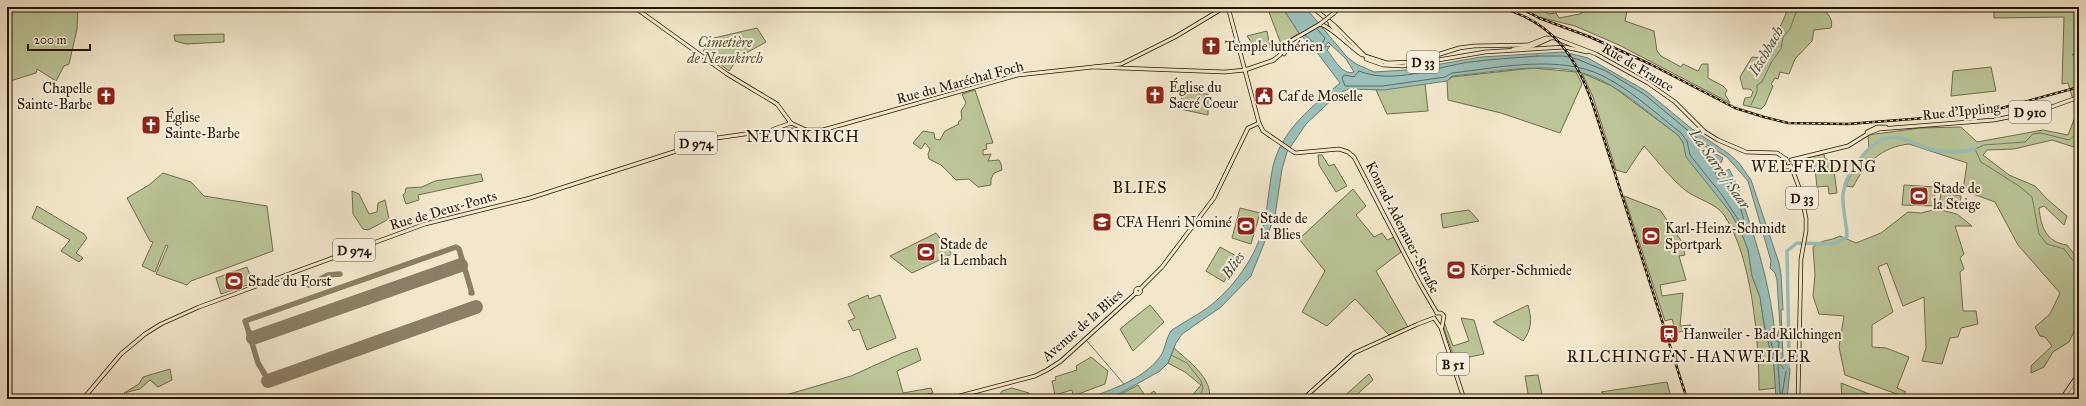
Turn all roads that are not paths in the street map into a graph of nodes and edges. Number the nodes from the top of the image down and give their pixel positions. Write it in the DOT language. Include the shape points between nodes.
graph roads {
  1 [pos="634,7"];
  2 [pos="1227,7"];
  3 [pos="1311,7"];
  4 [pos="1340,7"];
  5 [pos="1320,24"];
  6 [pos="1355,49"];
  7 [pos="1578,49"];
  8 [pos="1485,52"];
  9 [pos="1611,61"];
  10 [pos="1115,67"];
  11 [pos="1245,70"];
  12 [pos="2079,97"];
  13 [pos="1259,123"];
  14 [pos="788,126"];
  15 [pos="807,130"];
  16 [pos="1786,159"];
  17 [pos="1792,160"];
  18 [pos="1791,166"];
  19 [pos="1437,313"];
  20 [pos="1434,318"];
  21 [pos="1440,322"];
  22 [pos="2079,374"];
  23 [pos="2079,381"];
  24 [pos="83,399"];
  25 [pos="948,399"];
  26 [pos="1303,399"];
  27 [pos="1464,399"];
  28 [pos="1798,399"];
  29 [pos="2062,399"];
  30 [pos="2067,399"];
  1 -- 14 [label="main road" via="727,74 777,104 787,115"];
  2 -- 10 [label="main road" via="1138,57"];
  2 -- 11 [label="main road"];
  3 -- 6 [label="main road, D 33" via="1335,26"];
  4 -- 5 [label="main road, bridge"];
  5 -- 6 [label="main road, D 33" via="1332,30"];
  5 -- 11 [label="main road, Rue du Maréchal Foch" via="1292,40 1281,58"];
  6 -- 8 [label="main road, D 33" via="1375,63 1403,66"];
  6 -- 9 [label="main road, Rue de France / D 33" via="1372,59 1402,63 1423,60 1466,47 1534,44 1548,37"];
  7 -- 8 [label="main road, D 33" via="1565,47"];
  7 -- 8 [label="main road" via="1549,39 1533,46"];
  7 -- 9 [label="main road, D 33"];
  9 -- 16 [label="main road, Rue de France / D 33" via="1664,94 1702,130 1718,140 1746,152 1775,152"];
  10 -- 11 [label="main road, Rue du Maréchal Foch" via="1209,72"];
  10 -- 15 [label="main road, Rue du Maréchal Foch" via="1018,75 836,127"];
  11 -- 13 [label="main road"];
  12 -- 17 [label="main road, Rue d'Ippling / D 910" via="2042,110 1994,120 1881,126 1873,128 1848,146"];
  13 -- 19 [label="main road, Konrad-Adenauer-Straße" via="1263,131 1298,153 1339,149 1356,159"];
  13 -- 25 [label="main road, Avenue de la Blies" via="1248,128 1214,198 1140,292 1136,292 1056,365 1035,376"];
  14 -- 15 [label="main road, Rue du Maréchal Foch"];
  14 -- 15 [label="main road, Rue du Maréchal Foch" via="793,130"];
  14 -- 24 [label="main road, Rue de Deux-Ponts / D 974" via="701,142 530,198 425,224 200,307 145,334 121,354"];
  16 -- 17 [label="main road, Rue de France"];
  16 -- 18 [label="main road" via="1784,165 1787,168"];
  17 -- 18 [label="main road"];
  18 -- 28 [label="main road, D 33" via="1806,218 1802,248"];
  19 -- 20 [label="main road"];
  19 -- 21 [label="main road, Konrad-Adenauer-Straße" via="1444,315"];
  20 -- 21 [label="main road"];
  20 -- 26 [label="main road" via="1355,352"];
  21 -- 27 [label="main road, B 51"];
  22 -- 29 [label="highway"];
  23 -- 30 [label="highway"];
}
